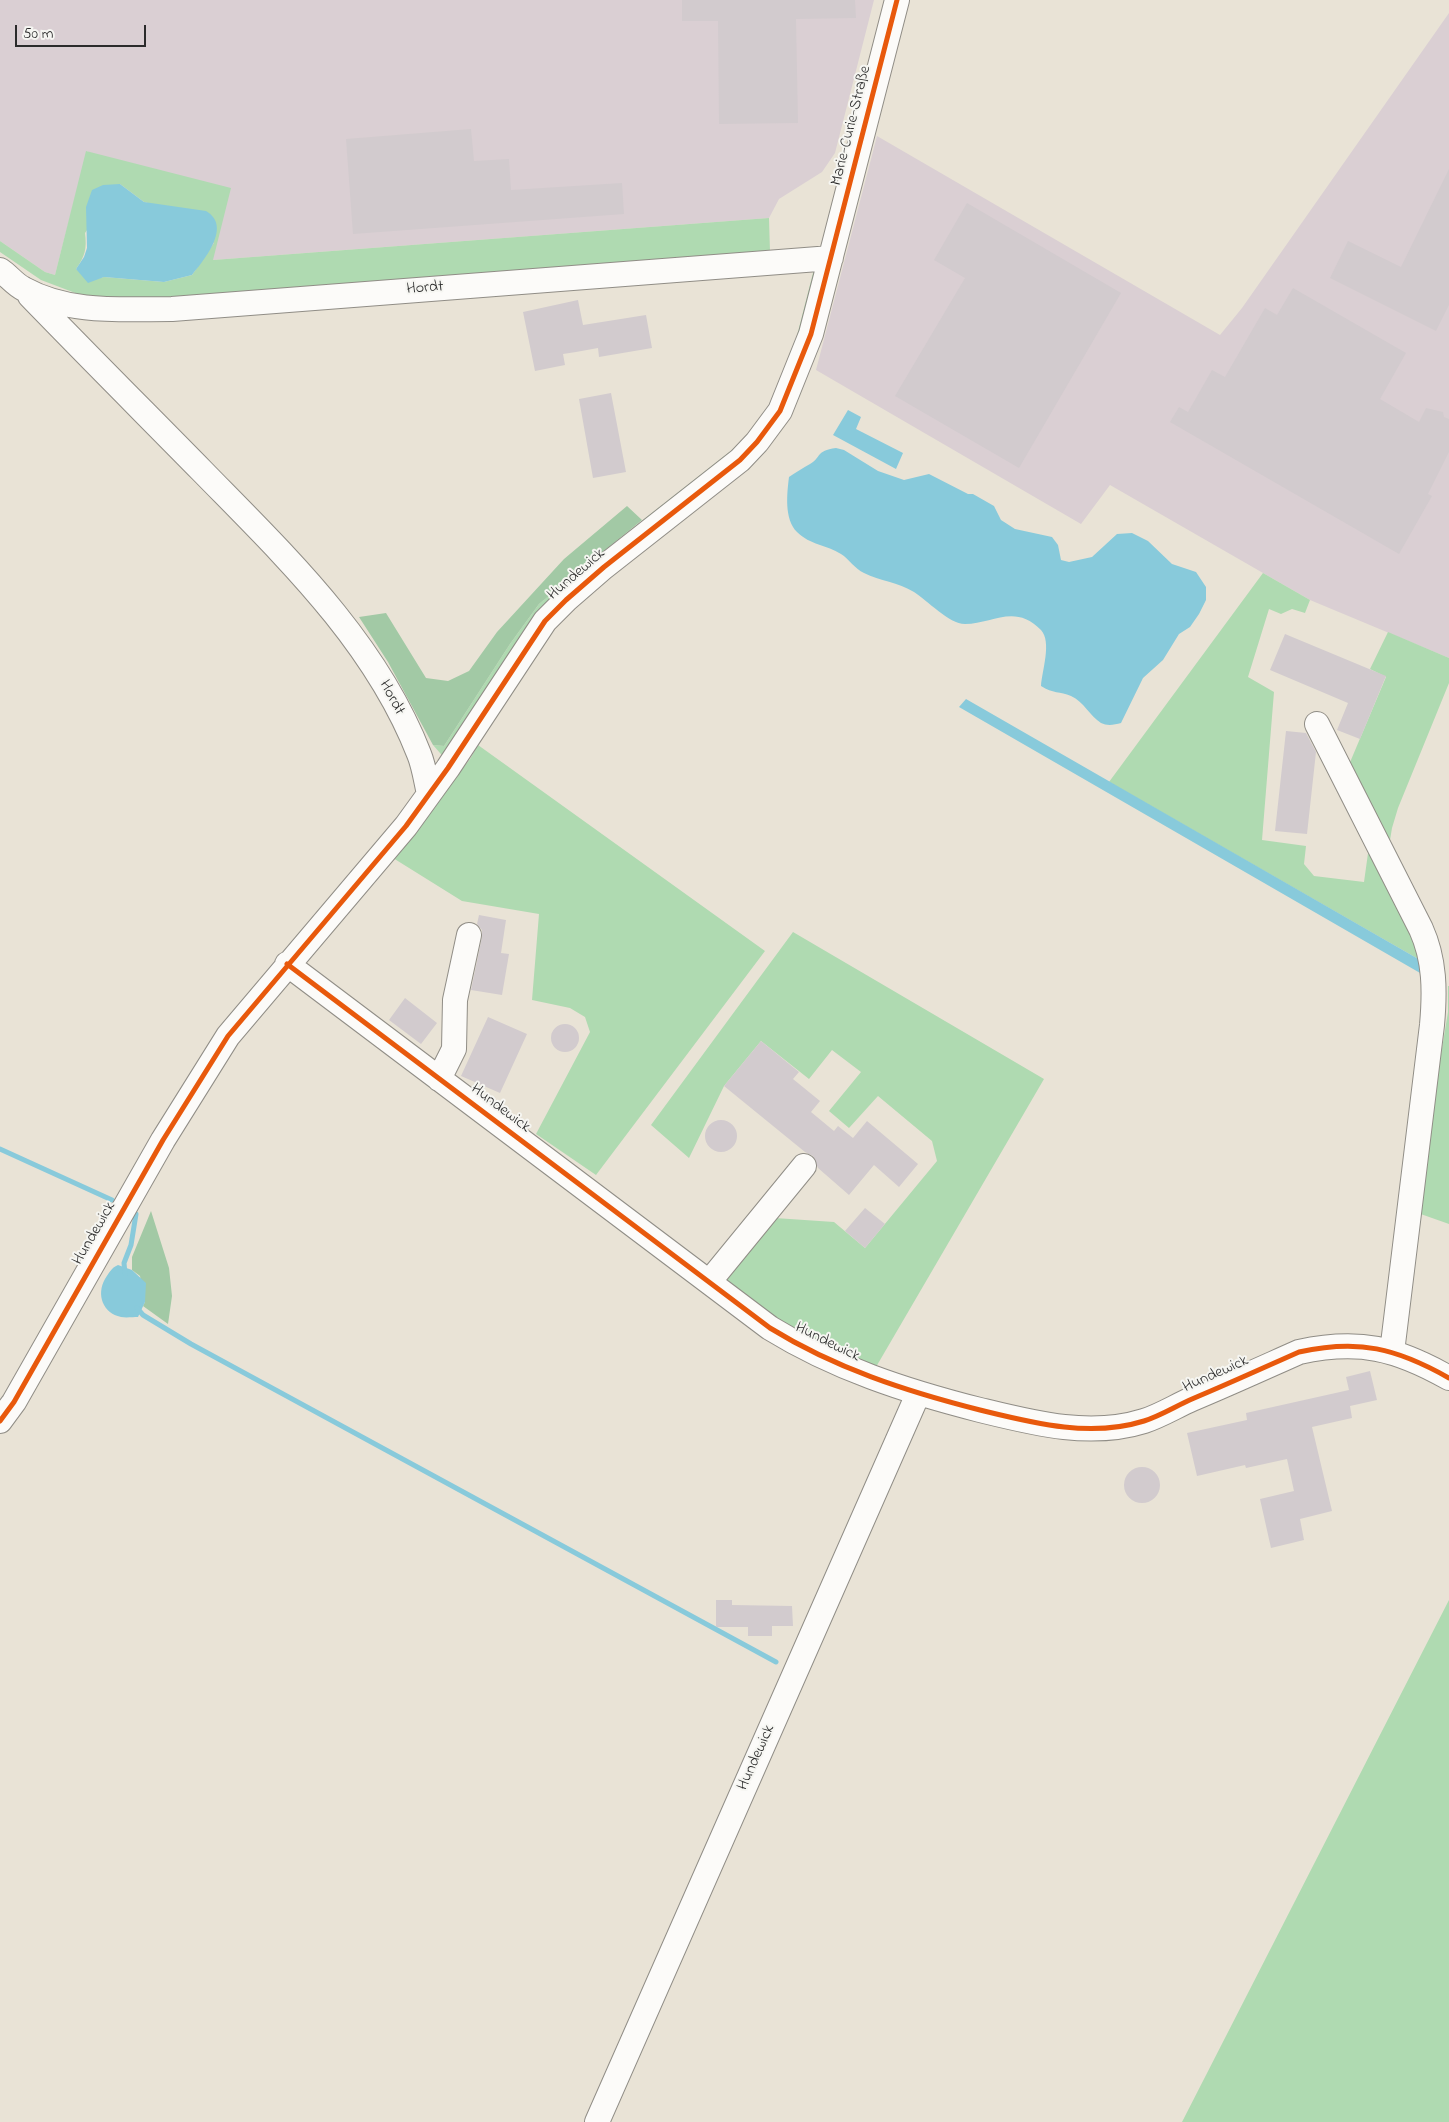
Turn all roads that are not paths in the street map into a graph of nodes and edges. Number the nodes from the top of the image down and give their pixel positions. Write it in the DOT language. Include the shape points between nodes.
graph roads {
  1 [pos="897,0"];
  2 [pos="831,258"];
  3 [pos="0,270"];
  4 [pos="22,288"];
  5 [pos="1318,724"];
  6 [pos="429,794"];
  7 [pos="469,935"];
  8 [pos="287,964"];
  9 [pos="439,1079"];
  10 [pos="804,1166"];
  11 [pos="709,1282"];
  12 [pos="1392,1352"];
  13 [pos="1449,1378"];
  14 [pos="918,1394"];
  15 [pos="0,1421"];
  16 [pos="598,2122"];
  1 -- 2 [label="street, Marie-Curie-Straße"];
  2 -- 4 [label="street, Hordt" via="172,309 77,307 56,303"];
  2 -- 6 [label="street, Hundewick" via="811,334 790,390 780,411 757,442 740,460 604,567 545,621"];
  3 -- 4 [label="street, Hordt"];
  4 -- 6 [label="street, Hordt" via="272,542 343,623 369,658 406,726 420,755"];
  5 -- 12 [label="street" via="1421,929 1432,960 1432,1025"];
  6 -- 8 [label="street, Hundewick" via="406,826"];
  7 -- 9 [label="street" via="455,1000 454,1049"];
  8 -- 9 [label="street, Hundewick"];
  8 -- 15 [label="street, Hundewick" via="228,1036 163,1140 14,1402"];
  9 -- 11 [label="street, Hundewick"];
  10 -- 11 [label="street"];
  11 -- 14 [label="street, Hundewick" via="770,1328 803,1348"];
  12 -- 13 [label="street, Hundewick"];
  12 -- 14 [label="street, Hundewick" via="1361,1345 1299,1352 1143,1421 1105,1428 1048,1425"];
  14 -- 16 [label="street, Hundewick"];
}
